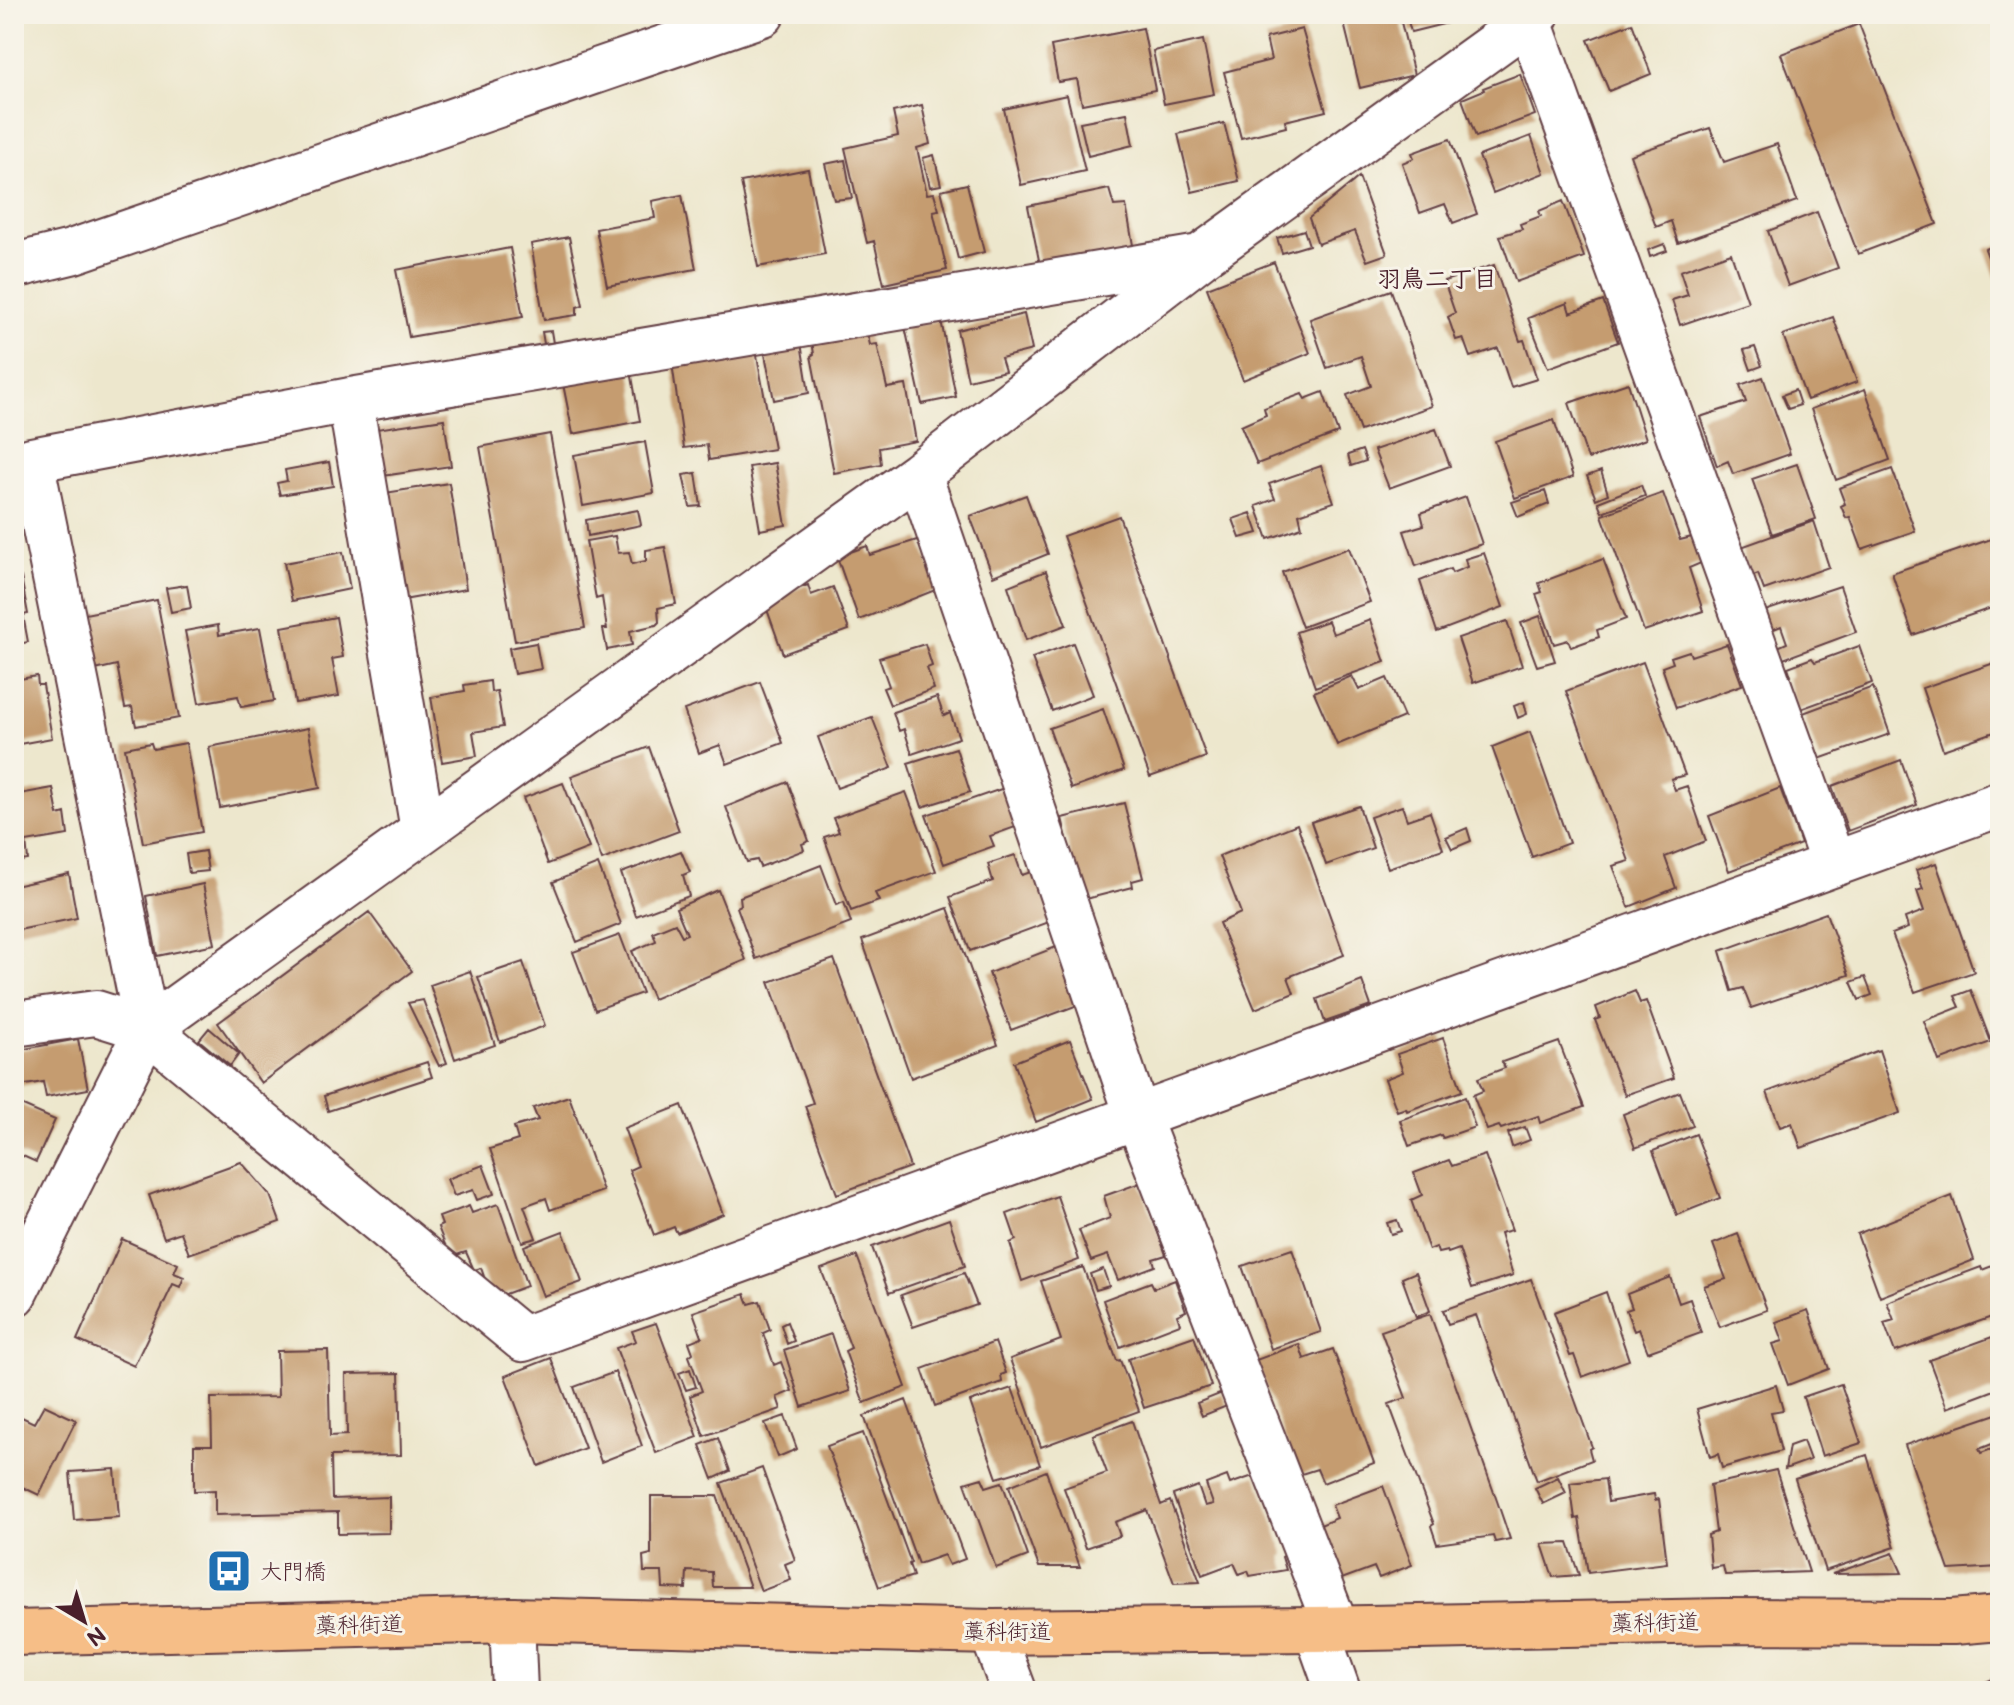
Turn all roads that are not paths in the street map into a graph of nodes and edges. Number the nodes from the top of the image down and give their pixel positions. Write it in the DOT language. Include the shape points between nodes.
graph roads {
  1 [pos="762,14"];
  2 [pos="1533,17"];
  3 [pos="71,252"];
  4 [pos="1200,257"];
  5 [pos="14,266"];
  6 [pos="14,279"];
  7 [pos="350,400"];
  8 [pos="919,474"];
  9 [pos="2000,804"];
  10 [pos="423,830"];
  11 [pos="1833,863"];
  12 [pos="14,1024"];
  13 [pos="147,1029"];
  14 [pos="1137,1115"];
  15 [pos="14,1294"];
  16 [pos="2000,1618"];
  17 [pos="512,1620"];
  18 [pos="1326,1628"];
  19 [pos="992,1632"];
  20 [pos="14,1633"];
  21 [pos="515,1691"];
  22 [pos="1014,1691"];
  23 [pos="1338,1691"];
  1 -- 3 [label="street"];
  2 -- 4 [label="street"];
  2 -- 11 [label="street"];
  3 -- 5 [label="street"];
  3 -- 6 [label="street"];
  4 -- 7 [label="street"];
  4 -- 8 [label="street"];
  7 -- 10 [label="street"];
  7 -- 13 [label="street" via="31,460"];
  8 -- 10 [label="street"];
  8 -- 14 [label="street"];
  9 -- 11 [label="street"];
  10 -- 13 [label="street"];
  11 -- 14 [label="street"];
  12 -- 13 [label="street" via="96,1013"];
  13 -- 14 [label="street" via="523,1339"];
  13 -- 15 [label="street"];
  14 -- 18 [label="street"];
  16 -- 18 [label="highway, 藁科街道"];
  17 -- 19 [label="highway, 藁科街道"];
  17 -- 20 [label="highway, 藁科街道"];
  17 -- 21 [label="street"];
  18 -- 19 [label="highway, 藁科街道"];
  18 -- 23 [label="street"];
  19 -- 22 [label="street"];
}
